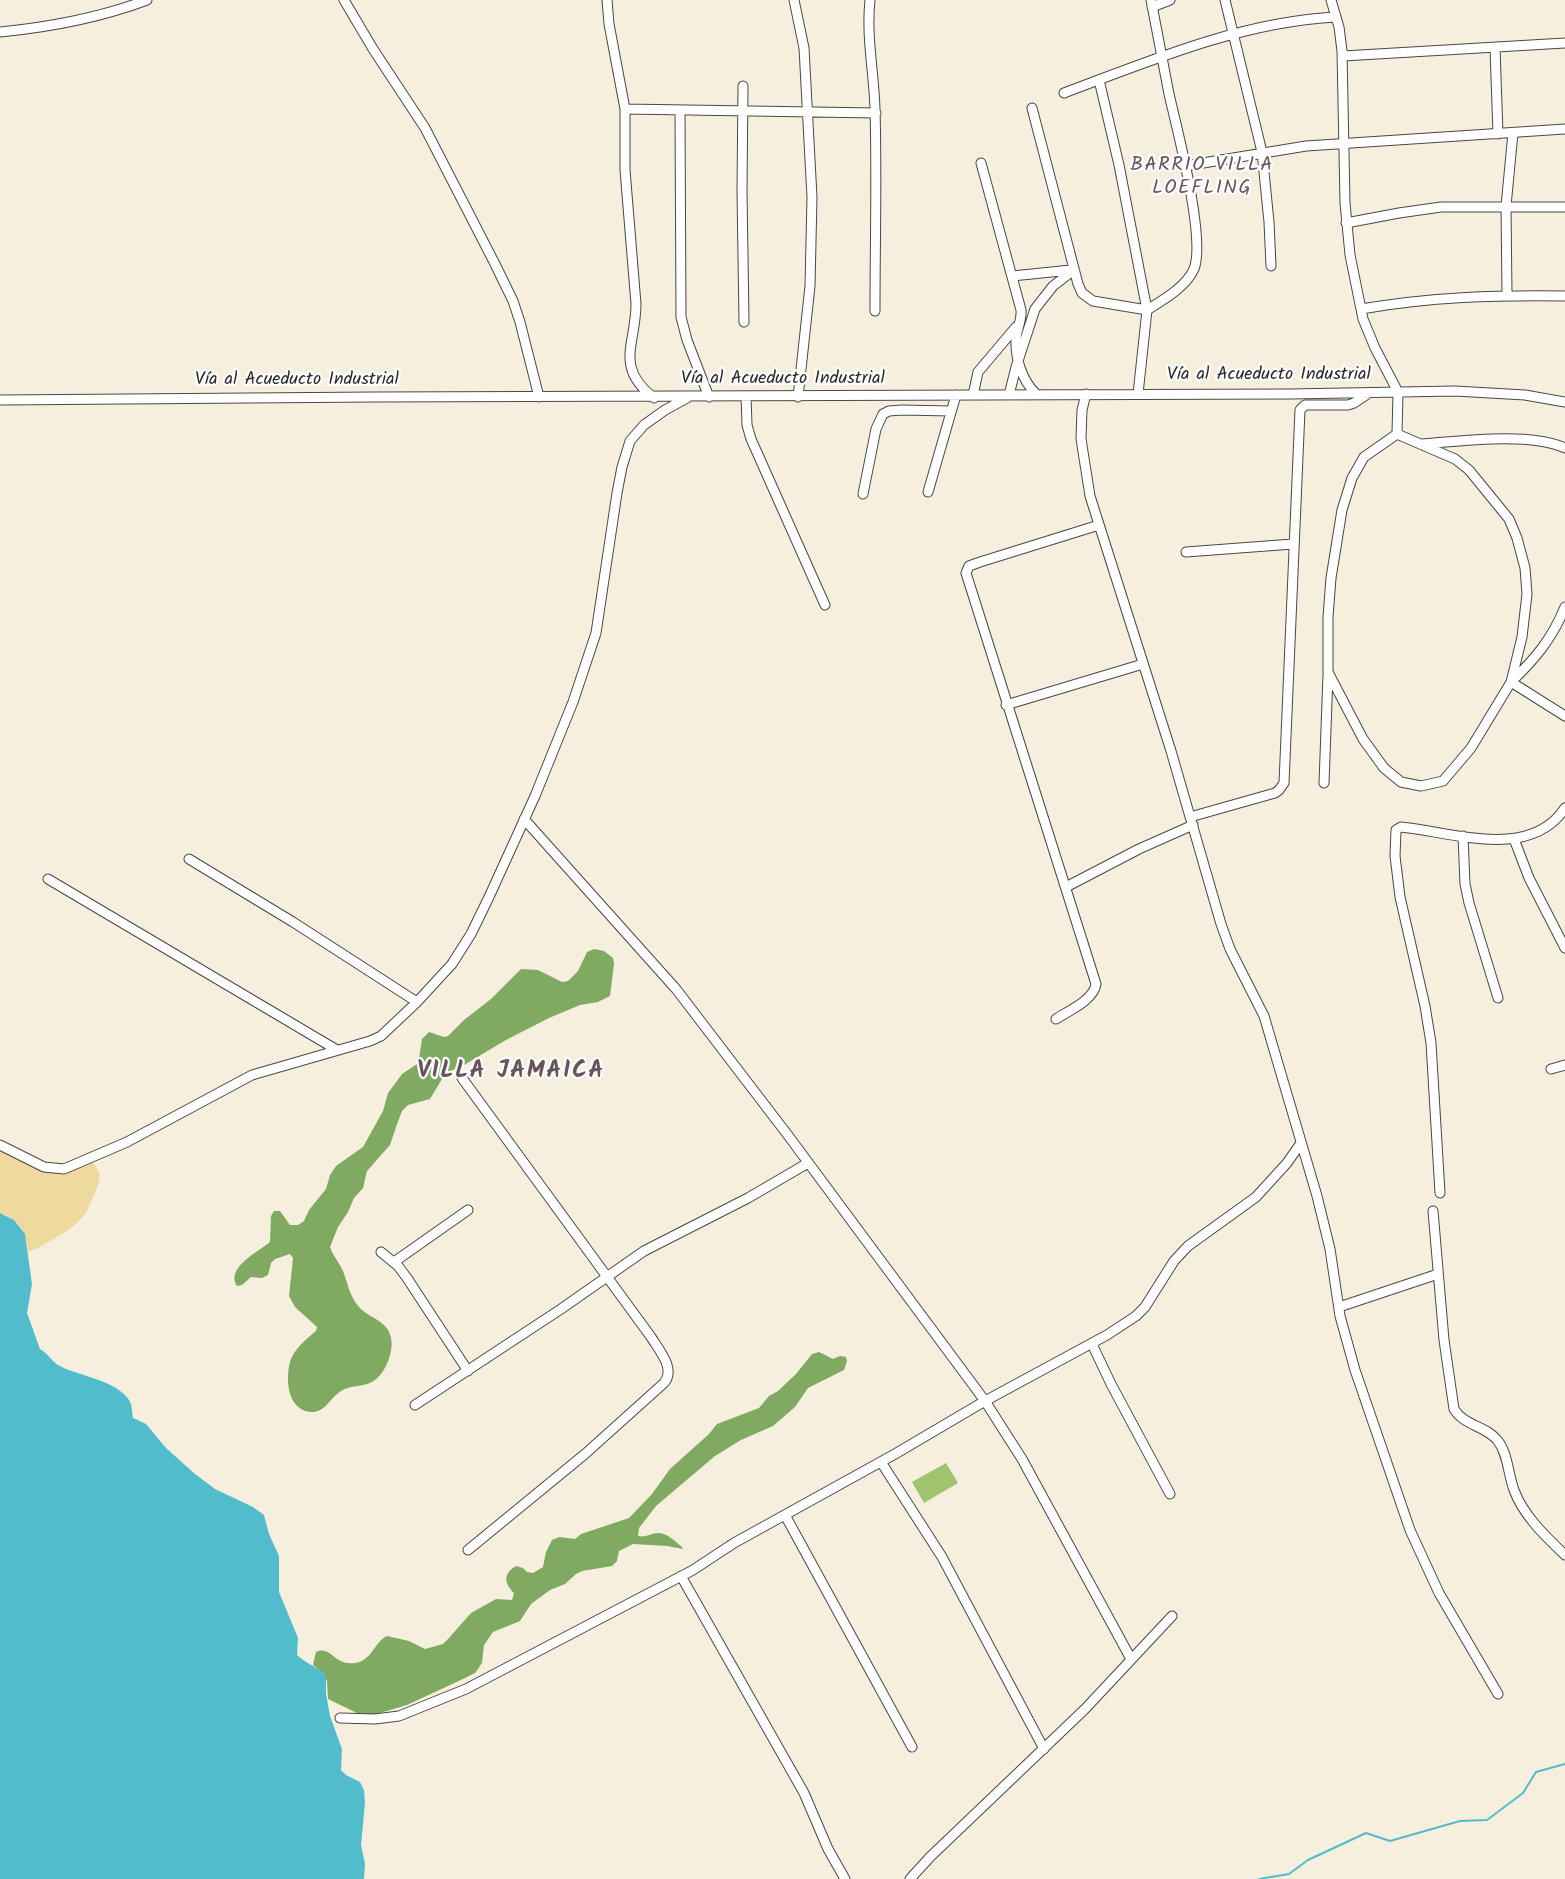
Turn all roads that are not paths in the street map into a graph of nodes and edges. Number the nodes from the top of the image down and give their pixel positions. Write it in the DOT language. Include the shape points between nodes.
graph roads {
  1 [pos="147,0"];
  2 [pos="344,0"];
  3 [pos="607,0"];
  4 [pos="794,0"];
  5 [pos="870,0"];
  6 [pos="1170,0"];
  7 [pos="1226,0"];
  8 [pos="1331,0"];
  9 [pos="1151,4"];
  10 [pos="1336,17"];
  11 [pos="0,32"];
  12 [pos="1234,34"];
  13 [pos="1565,43"];
  14 [pos="1495,48"];
  15 [pos="1162,56"];
  16 [pos="1343,56"];
  17 [pos="1099,80"];
  18 [pos="744,86"];
  19 [pos="1064,93"];
  20 [pos="1032,108"];
  21 [pos="625,109"];
  22 [pos="680,110"];
  23 [pos="743,111"];
  24 [pos="808,112"];
  25 [pos="876,113"];
  26 [pos="1565,129"];
  27 [pos="1514,133"];
  28 [pos="1498,134"];
  29 [pos="1344,142"];
  30 [pos="1262,152"];
  31 [pos="981,163"];
  32 [pos="1185,166"];
  33 [pos="1506,206"];
  34 [pos="1565,207"];
  35 [pos="1346,223"];
  36 [pos="1271,266"];
  37 [pos="1074,270"];
  38 [pos="1012,276"];
  39 [pos="1507,295"];
  40 [pos="1565,296"];
  41 [pos="1035,309"];
  42 [pos="1361,309"];
  43 [pos="875,310"];
  44 [pos="1147,310"];
  45 [pos="1021,320"];
  46 [pos="744,322"];
  47 [pos="1018,359"];
  48 [pos="1398,392"];
  49 [pos="1369,393"];
  50 [pos="1036,394"];
  51 [pos="1086,394"];
  52 [pos="1138,394"];
  53 [pos="956,395"];
  54 [pos="973,395"];
  55 [pos="1009,395"];
  56 [pos="746,396"];
  57 [pos="539,397"];
  58 [pos="689,397"];
  59 [pos="709,397"];
  60 [pos="798,397"];
  61 [pos="654,398"];
  62 [pos="0,400"];
  63 [pos="1565,402"];
  64 [pos="951,411"];
  65 [pos="1397,434"];
  66 [pos="1419,444"];
  67 [pos="1565,448"];
  68 [pos="928,492"];
  69 [pos="864,494"];
  70 [pos="1099,525"];
  71 [pos="1293,544"];
  72 [pos="1186,552"];
  73 [pos="825,605"];
  74 [pos="1565,607"];
  75 [pos="1143,664"];
  76 [pos="1328,672"];
  77 [pos="1510,682"];
  78 [pos="1006,705"];
  79 [pos="1565,716"];
  80 [pos="1324,783"];
  81 [pos="1564,810"];
  82 [pos="524,819"];
  83 [pos="1192,821"];
  84 [pos="1463,836"];
  85 [pos="1514,839"];
  86 [pos="189,858"];
  87 [pos="48,879"];
  88 [pos="1066,887"];
  89 [pos="1565,948"];
  90 [pos="1498,998"];
  91 [pos="417,1002"];
  92 [pos="1056,1019"];
  93 [pos="337,1050"];
  94 [pos="1565,1065"];
  95 [pos="1551,1069"];
  96 [pos="462,1078"];
  97 [pos="1301,1143"];
  98 [pos="0,1145"];
  99 [pos="808,1163"];
  100 [pos="1440,1193"];
  101 [pos="468,1210"];
  102 [pos="1433,1211"];
  103 [pos="381,1252"];
  104 [pos="394,1262"];
  105 [pos="1438,1274"];
  106 [pos="606,1277"];
  107 [pos="1339,1307"];
  108 [pos="1092,1344"];
  109 [pos="468,1371"];
  110 [pos="985,1401"];
  111 [pos="415,1405"];
  112 [pos="881,1462"];
  113 [pos="1170,1494"];
  114 [pos="785,1515"];
  115 [pos="468,1550"];
  116 [pos="1565,1554"];
  117 [pos="681,1576"];
  118 [pos="1172,1616"];
  119 [pos="1131,1659"];
  120 [pos="1498,1694"];
  121 [pos="340,1718"];
  122 [pos="912,1747"];
  123 [pos="1044,1749"];
  124 [pos="845,1879"];
  125 [pos="910,1879"];
  1 -- 11 [label="street" via="77,21"];
  2 -- 57 [label="street" via="425,128 495,264 520,322"];
  3 -- 21 [label="street"];
  4 -- 24 [label="street" via="804,48"];
  5 -- 25 [label="street" via="868,23"];
  6 -- 9 [label="street"];
  7 -- 12 [label="street"];
  8 -- 10 [label="street"];
  9 -- 15 [label="street"];
  10 -- 12 [label="street" via="1296,20"];
  10 -- 16 [label="street"];
  12 -- 15 [label="street"];
  12 -- 30 [label="street"];
  13 -- 14 [label="street"];
  14 -- 16 [label="street"];
  14 -- 28 [label="street"];
  15 -- 17 [label="street"];
  15 -- 32 [label="street"];
  16 -- 29 [label="street"];
  17 -- 19 [label="street"];
  17 -- 44 [label="street"];
  18 -- 23 [label="street"];
  20 -- 37 [label="street"];
  21 -- 22 [label="street"];
  21 -- 61 [label="street" via="625,182 636,304 628,349 632,371"];
  22 -- 23 [label="street"];
  22 -- 59 [label="street" via="681,317"];
  23 -- 24 [label="street"];
  23 -- 46 [label="street"];
  24 -- 25 [label="street"];
  24 -- 60 [label="street" via="811,265"];
  25 -- 43 [label="street"];
  26 -- 27 [label="street"];
  27 -- 28 [label="street"];
  27 -- 33 [label="street"];
  28 -- 29 [label="street"];
  29 -- 30 [label="street"];
  29 -- 35 [label="street"];
  30 -- 32 [label="street"];
  30 -- 36 [label="street"];
  31 -- 38 [label="street"];
  32 -- 44 [label="street" via="1196,235 1195,266 1189,278"];
  33 -- 34 [label="street"];
  33 -- 35 [label="street" via="1430,208"];
  33 -- 39 [label="street"];
  35 -- 42 [label="street"];
  37 -- 38 [label="street"];
  37 -- 41 [label="street" via="1053,286"];
  37 -- 44 [label="street" via="1086,298"];
  38 -- 45 [label="street"];
  39 -- 40 [label="street"];
  39 -- 42 [label="street" via="1424,299"];
  41 -- 45 [label="street"];
  41 -- 47 [label="street"];
  42 -- 48 [label="street" via="1375,348"];
  44 -- 52 [label="street"];
  45 -- 47 [label="street" via="1016,339"];
  45 -- 54 [label="street" via="978,372"];
  47 -- 50 [label="street" via="1023,378"];
  47 -- 55 [label="street"];
  48 -- 49 [label="street, Vía al Acueducto Industrial"];
  48 -- 63 [label="street, Vía al Acueducto Industrial" via="1495,393"];
  48 -- 65 [label="street"];
  49 -- 52 [label="street, Vía al Acueducto Industrial"];
  49 -- 71 [label="street" via="1354,404 1302,407"];
  50 -- 51 [label="street, Vía al Acueducto Industrial"];
  50 -- 55 [label="street, Vía al Acueducto Industrial"];
  51 -- 52 [label="street, Vía al Acueducto Industrial"];
  51 -- 70 [label="street" via="1081,439 1086,479"];
  53 -- 54 [label="street, Vía al Acueducto Industrial"];
  53 -- 60 [label="street, Vía al Acueducto Industrial"];
  53 -- 64 [label="street"];
  54 -- 55 [label="street, Vía al Acueducto Industrial"];
  56 -- 59 [label="street, Vía al Acueducto Industrial"];
  56 -- 60 [label="street, Vía al Acueducto Industrial"];
  56 -- 73 [label="street" via="751,439"];
  57 -- 61 [label="street, Vía al Acueducto Industrial"];
  57 -- 62 [label="street, Vía al Acueducto Industrial"];
  58 -- 59 [label="street, Vía al Acueducto Industrial"];
  58 -- 61 [label="street, Vía al Acueducto Industrial"];
  58 -- 82 [label="street" via="648,421 630,441 621,467 596,633 573,702"];
  64 -- 68 [label="street"];
  64 -- 69 [label="street" via="902,410 883,414 876,429"];
  65 -- 66 [label="street"];
  65 -- 76 [label="street" via="1364,457 1352,478 1342,510 1331,578"];
  66 -- 67 [label="street" via="1486,439 1551,441"];
  66 -- 77 [label="street" via="1455,459 1469,470 1509,519 1517,538 1527,594 1522,637"];
  70 -- 75 [label="street"];
  70 -- 78 [label="street" via="967,568"];
  71 -- 72 [label="street"];
  71 -- 83 [label="street" via="1284,783 1275,793"];
  74 -- 77 [label="street" via="1537,657"];
  75 -- 78 [label="street"];
  75 -- 83 [label="street"];
  76 -- 77 [label="street" via="1363,739 1384,768 1401,782 1421,786 1443,782 1471,748"];
  76 -- 80 [label="street"];
  77 -- 79 [label="street"];
  78 -- 88 [label="street"];
  81 -- 85 [label="street" via="1548,826"];
  82 -- 91 [label="street" via="462,950"];
  82 -- 99 [label="street" via="676,989"];
  83 -- 88 [label="street"];
  83 -- 97 [label="street" via="1230,949 1264,1016"];
  84 -- 85 [label="street"];
  84 -- 90 [label="street" via="1469,903"];
  84 -- 100 [label="street" via="1399,827 1394,844 1400,897 1431,1043"];
  85 -- 89 [label="street"];
  86 -- 91 [label="street"];
  87 -- 93 [label="street"];
  88 -- 92 [label="street" via="1096,987"];
  91 -- 93 [label="street" via="381,1036"];
  93 -- 98 [label="street" via="252,1075 127,1142 64,1169 44,1167"];
  94 -- 95 [label="street"];
  96 -- 106 [label="street"];
  97 -- 107 [label="street" via="1330,1249"];
  97 -- 108 [label="street" via="1256,1197 1188,1245 1136,1316"];
  99 -- 106 [label="street" via="663,1240"];
  99 -- 110 [label="street"];
  101 -- 104 [label="street"];
  102 -- 105 [label="street"];
  103 -- 104 [label="street"];
  104 -- 109 [label="street"];
  105 -- 107 [label="street"];
  105 -- 116 [label="street" via="1454,1409 1498,1441 1519,1500 1539,1529"];
  106 -- 109 [label="street"];
  106 -- 115 [label="street" via="664,1357 668,1380"];
  107 -- 120 [label="street" via="1355,1370 1418,1551"];
  108 -- 110 [label="street"];
  108 -- 113 [label="street"];
  109 -- 111 [label="street"];
  110 -- 112 [label="street"];
  110 -- 119 [label="street" via="1027,1469"];
  112 -- 114 [label="street"];
  112 -- 123 [label="street" via="942,1557"];
  114 -- 117 [label="street"];
  114 -- 122 [label="street"];
  117 -- 121 [label="street" via="454,1694 399,1716"];
  117 -- 124 [label="street" via="804,1793"];
  118 -- 119 [label="street"];
  119 -- 123 [label="street"];
  123 -- 125 [label="street"];
}
